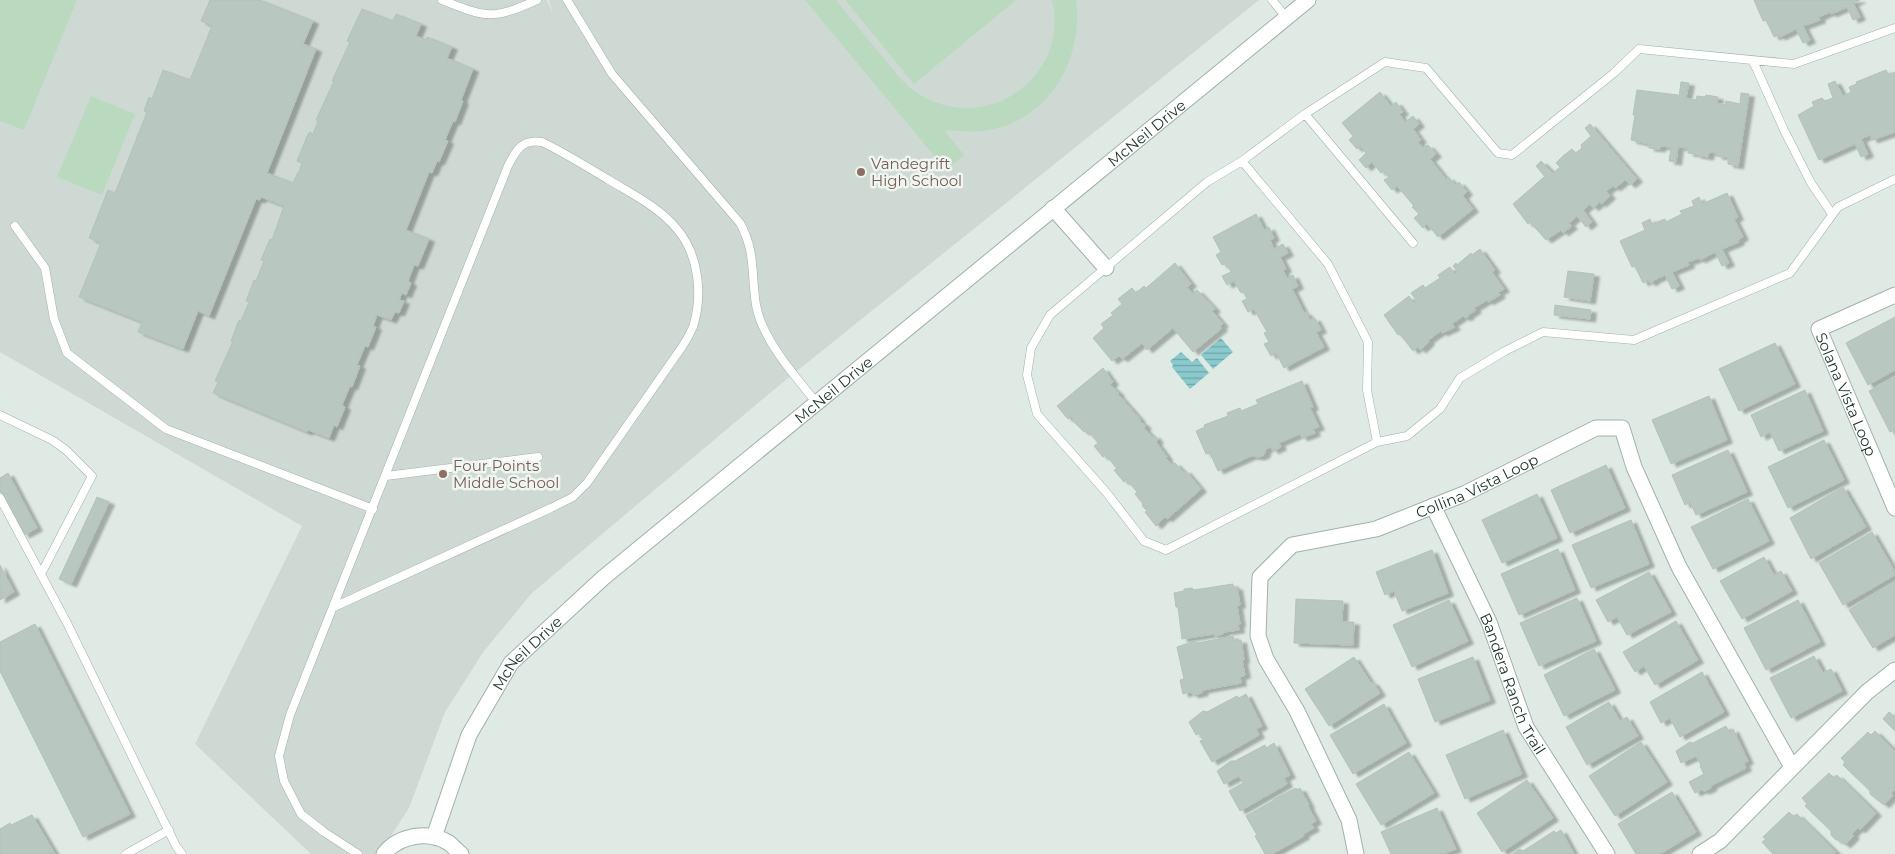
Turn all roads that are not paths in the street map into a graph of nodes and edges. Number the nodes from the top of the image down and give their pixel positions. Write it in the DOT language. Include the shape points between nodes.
graph roads {
  1 [pos="442,0"];
  2 [pos="537,0"];
  3 [pos="567,0"];
  4 [pos="1272,0"];
  5 [pos="1308,0"];
  6 [pos="1286,17"];
  7 [pos="1895,28"];
  8 [pos="1753,61"];
  9 [pos="1305,114"];
  10 [pos="1242,161"];
  11 [pos="1895,179"];
  12 [pos="1053,208"];
  13 [pos="1832,214"];
  14 [pos="15,226"];
  15 [pos="1413,243"];
  16 [pos="1106,268"];
  17 [pos="1895,295"];
  18 [pos="816,402"];
  19 [pos="0,415"];
  20 [pos="1376,442"];
  21 [pos="538,457"];
  22 [pos="386,476"];
  23 [pos="0,498"];
  24 [pos="1433,506"];
  25 [pos="1895,508"];
  26 [pos="373,509"];
  27 [pos="40,574"];
  28 [pos="334,607"];
  29 [pos="1895,670"];
  30 [pos="1792,767"];
  31 [pos="168,830"];
  32 [pos="434,837"];
  33 [pos="126,854"];
  34 [pos="182,854"];
  35 [pos="358,854"];
  36 [pos="384,854"];
  37 [pos="461,854"];
  38 [pos="1356,854"];
  39 [pos="1607,854"];
  40 [pos="1700,854"];
  1 -- 2 [label="lane" via="477,14 490,15 504,14"];
  3 -- 18 [label="lane" via="612,74 740,223 748,238 756,306 767,335"];
  4 -- 6 [label="lane"];
  5 -- 6 [label="street, McNeil Drive"];
  6 -- 12 [label="street, McNeil Drive"];
  7 -- 8 [label="lane" via="1794,64"];
  8 -- 9 [label="lane" via="1639,49 1512,155 1498,152 1426,68 1385,62"];
  8 -- 13 [label="lane" via="1811,183"];
  9 -- 10 [label="lane"];
  9 -- 15 [label="lane"];
  10 -- 16 [label="lane" via="1208,182"];
  10 -- 20 [label="lane" via="1328,264 1368,342 1367,390"];
  11 -- 13 [label="lane" via="1838,207"];
  12 -- 16 [label="street"];
  12 -- 18 [label="street, McNeil Drive"];
  13 -- 20 [label="lane" via="1790,273 1634,340 1543,332 1460,378 1440,409 1407,436"];
  14 -- 26 [label="lane" via="45,268 54,319 67,353 166,429"];
  16 -- 20 [label="lane" via="1050,315 1031,348 1026,375 1037,414 1106,492 1144,541 1166,550"];
  17 -- 25 [label="street, Solana Vista Loop" via="1819,329"];
  18 -- 32 [label="street, McNeil Drive" via="603,578 511,664 469,735"];
  19 -- 27 [label="lane" via="52,440 92,476"];
  21 -- 22 [label="lane"];
  22 -- 26 [label="lane"];
  22 -- 28 [label="lane" via="516,149 532,140 542,142 651,206 677,229 686,243 698,280 698,304 692,329 587,483 573,497 551,508"];
  23 -- 27 [label="lane"];
  24 -- 30 [label="street, Collina Vista Loop" via="1464,494 1596,428 1622,428 1634,467 1679,567"];
  24 -- 38 [label="street, Collina Vista Loop" via="1376,529 1292,545 1260,577 1258,636 1266,659 1297,711 1350,820"];
  24 -- 39 [label="street, Bandera Ranch Trail" via="1488,622 1526,727"];
  26 -- 28 [label="lane"];
  27 -- 31 [label="lane"];
  28 -- 35 [label="lane" via="290,715 279,756 284,781 301,814"];
  29 -- 30 [label="street" via="1867,692"];
  30 -- 40 [label="street" via="1720,841"];
  31 -- 33 [label="lane"];
  31 -- 34 [label="lane"];
  32 -- 36 [label="street" via="417,836 400,841"];
  32 -- 37 [label="street" via="449,843"];
}
